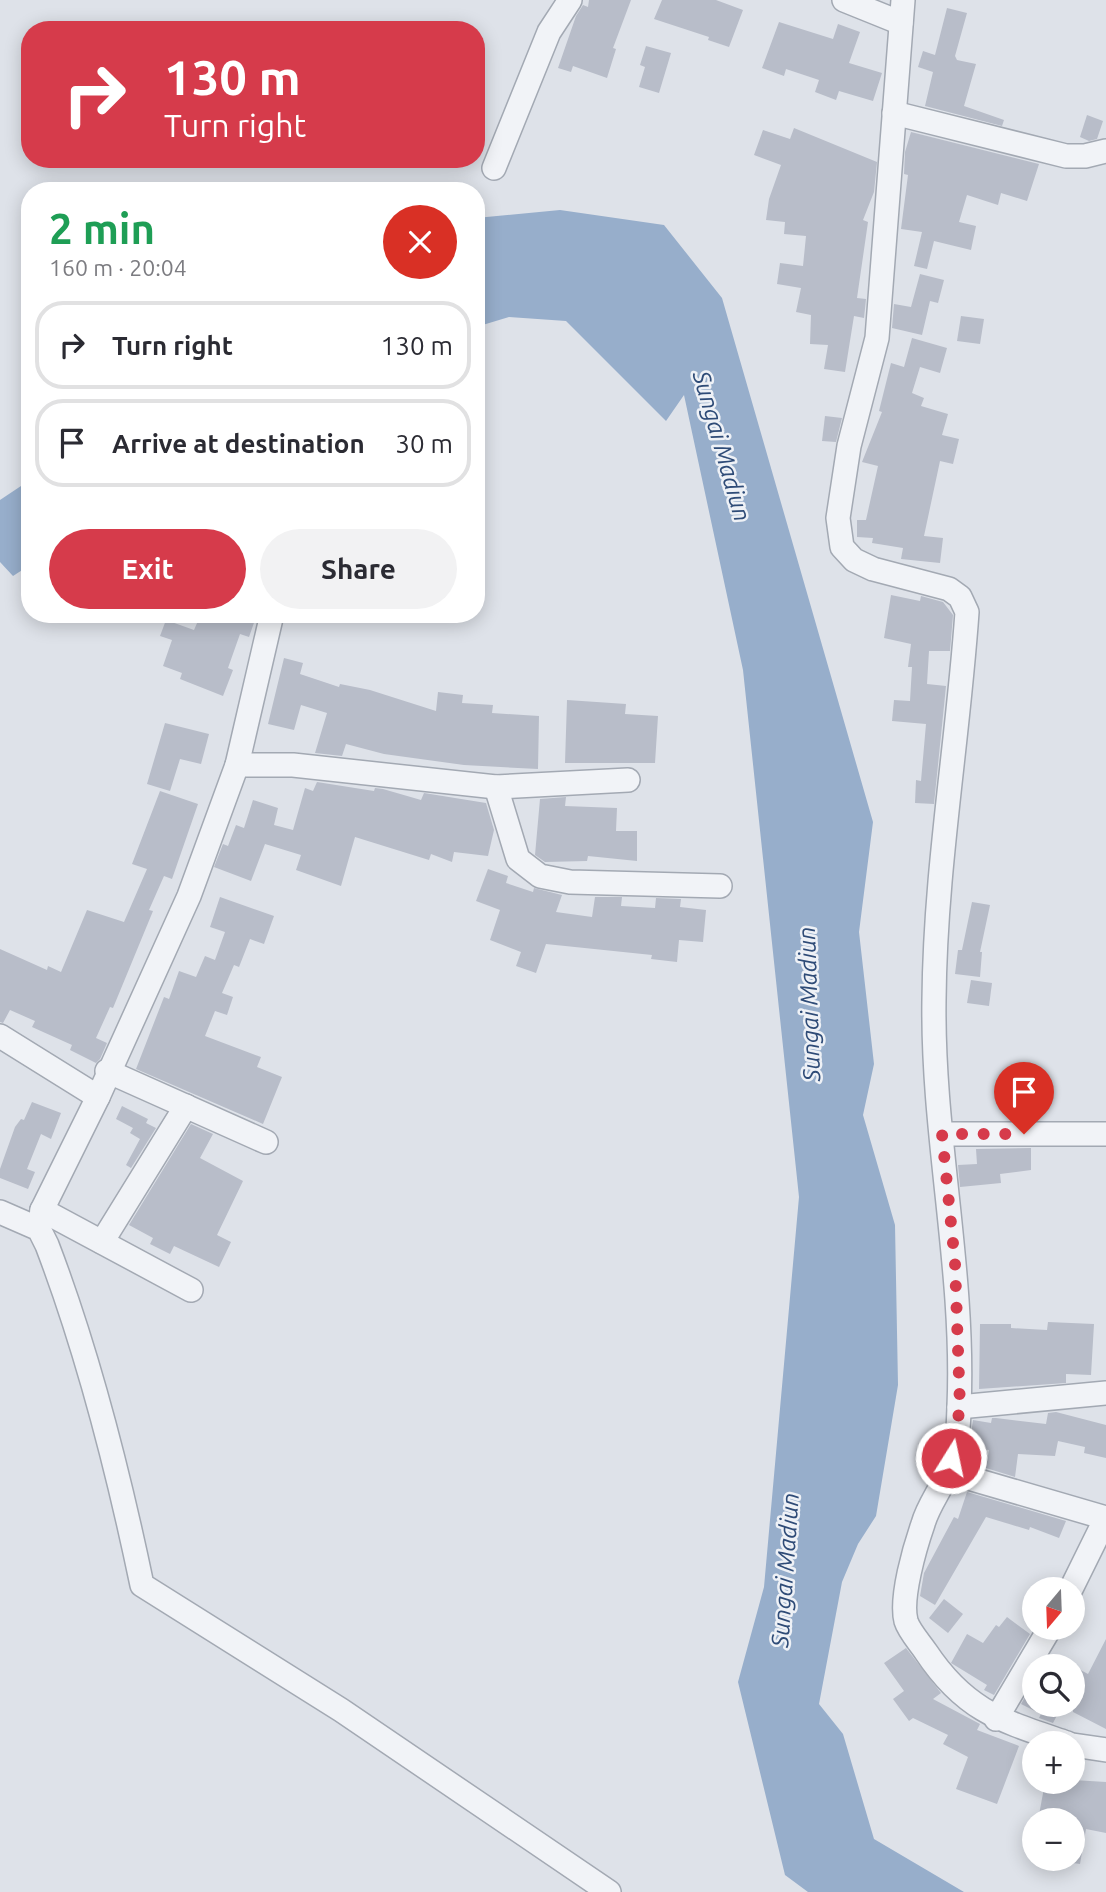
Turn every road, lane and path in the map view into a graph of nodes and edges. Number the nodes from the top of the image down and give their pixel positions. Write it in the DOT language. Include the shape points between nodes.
graph roads {
  1 [pos="570,0"];
  2 [pos="844,0"];
  3 [pos="902,11"];
  4 [pos="894,113"];
  5 [pos="1106,151"];
  6 [pos="495,168"];
  7 [pos="270,623"];
  8 [pos="237,765"];
  9 [pos="628,780"];
  10 [pos="496,787"];
  11 [pos="720,886"];
  12 [pos="0,1036"];
  13 [pos="107,1071"];
  14 [pos="98,1097"];
  15 [pos="186,1106"];
  16 [pos="942,1134"];
  17 [pos="1106,1134"];
  18 [pos="266,1142"];
  19 [pos="0,1212"];
  20 [pos="41,1220"];
  21 [pos="102,1242"];
  22 [pos="191,1290"];
  23 [pos="1106,1393"];
  24 [pos="960,1407"];
  25 [pos="948,1472"];
  26 [pos="1106,1518"];
  27 [pos="1077,1577"];
  28 [pos="1043,1640"];
  29 [pos="996,1719"];
  30 [pos="1032,1731"];
  31 [pos="1085,1747"];
  32 [pos="1106,1750"];
  33 [pos="608,1892"];
  1 -- 6 [label="street" via="549,32"];
  2 -- 3 [label="street"];
  3 -- 4 [label="street"];
  4 -- 5 [label="street" via="1066,156"];
  4 -- 16 [label="street" via="877,338 849,446 838,518 842,547 854,561 948,589 960,597 967,612 941,853 933,1002"];
  7 -- 8 [label="street"];
  8 -- 10 [label="street" via="293,765"];
  8 -- 13 [label="street" via="189,896"];
  9 -- 10 [label="street"];
  10 -- 11 [label="street" via="518,859 540,876 570,883"];
  12 -- 14 [label="street"];
  13 -- 14 [label="street"];
  13 -- 15 [label="street"];
  14 -- 20 [label="street"];
  15 -- 18 [label="street"];
  15 -- 21 [label="street"];
  16 -- 17 [label="street"];
  16 -- 24 [label="street" via="955,1263"];
  19 -- 20 [label="street"];
  20 -- 21 [label="street"];
  20 -- 33 [label="street" via="122,1487 142,1585 341,1710"];
  21 -- 22 [label="street"];
  23 -- 24 [label="street"];
  24 -- 25 [label="street"];
  25 -- 26 [label="street"];
  25 -- 29 [label="street" via="923,1522 906,1597 906,1622 949,1681"];
  26 -- 27 [label="street"];
  28 -- 29 [label="street"];
  29 -- 30 [label="street"];
  31 -- 32 [label="street"];
}
